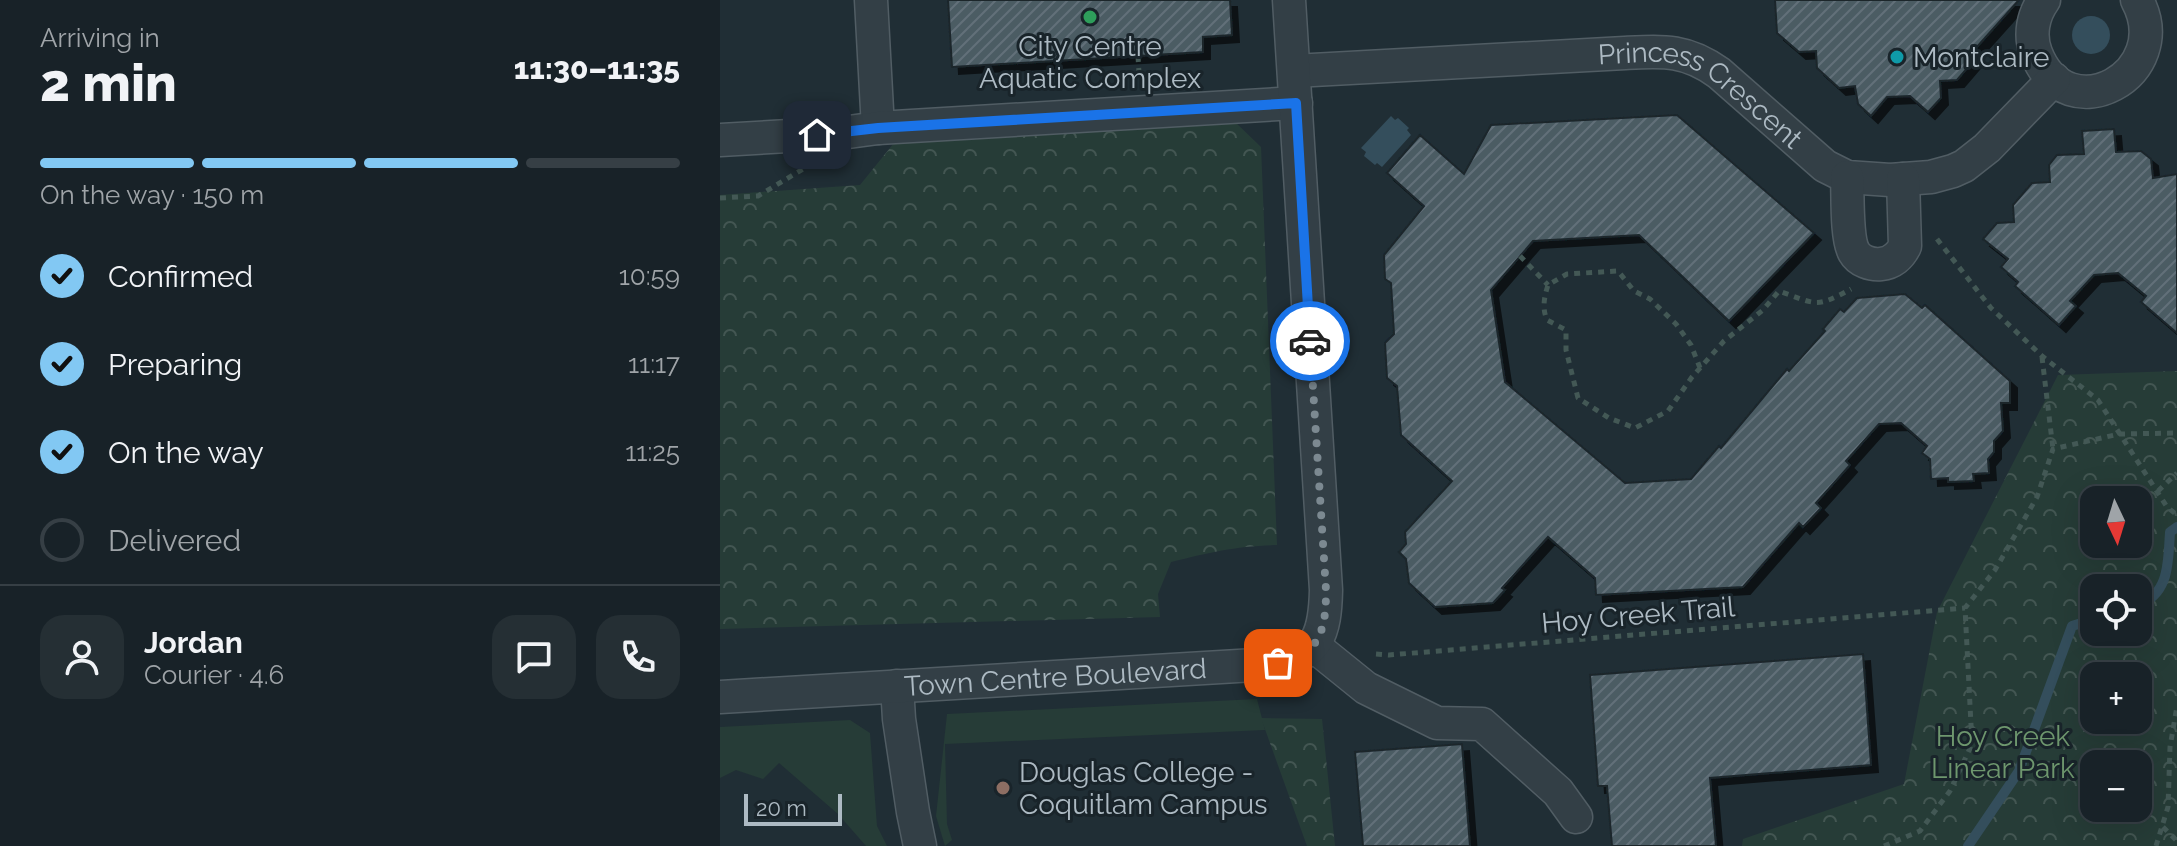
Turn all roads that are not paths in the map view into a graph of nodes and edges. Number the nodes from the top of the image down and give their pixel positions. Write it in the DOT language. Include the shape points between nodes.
graph roads {
  1 [pos="871,0"];
  2 [pos="1289,0"];
  3 [pos="2044,0"];
  4 [pos="2137,0"];
  5 [pos="1294,71"];
  6 [pos="2054,79"];
  7 [pos="1296,103"];
  8 [pos="878,128"];
  9 [pos="720,140"];
  10 [pos="1847,177"];
  11 [pos="1903,179"];
  12 [pos="1314,646"];
  13 [pos="897,686"];
  14 [pos="720,697"];
  15 [pos="1576,817"];
  16 [pos="920,846"];
  1 -- 8 [label="street"];
  2 -- 5 [label="street"];
  3 -- 6 [label="street" via="2032,37 2039,61"];
  4 -- 6 [label="street" via="2146,17 2148,42 2132,75 2111,89 2091,92"];
  5 -- 7 [label="street"];
  5 -- 10 [label="street, Princess Crescent" via="1682,53 1719,73 1820,163"];
  6 -- 11 [label="street, Princess Crescent" via="1970,162 1946,174"];
  7 -- 8 [label="street"];
  7 -- 12 [label="street" via="1326,590 1323,626"];
  8 -- 9 [label="street"];
  10 -- 11 [label="street, Princess Crescent"];
  10 -- 11 [label="street" via="1851,246 1873,264 1892,260 1905,246"];
  12 -- 13 [label="street, Town Centre Boulevard" via="1299,657 1272,664"];
  12 -- 15 [label="street" via="1366,688 1437,723 1482,724 1558,792"];
  13 -- 14 [label="street, Town Centre Boulevard"];
  13 -- 16 [label="street"];
}
